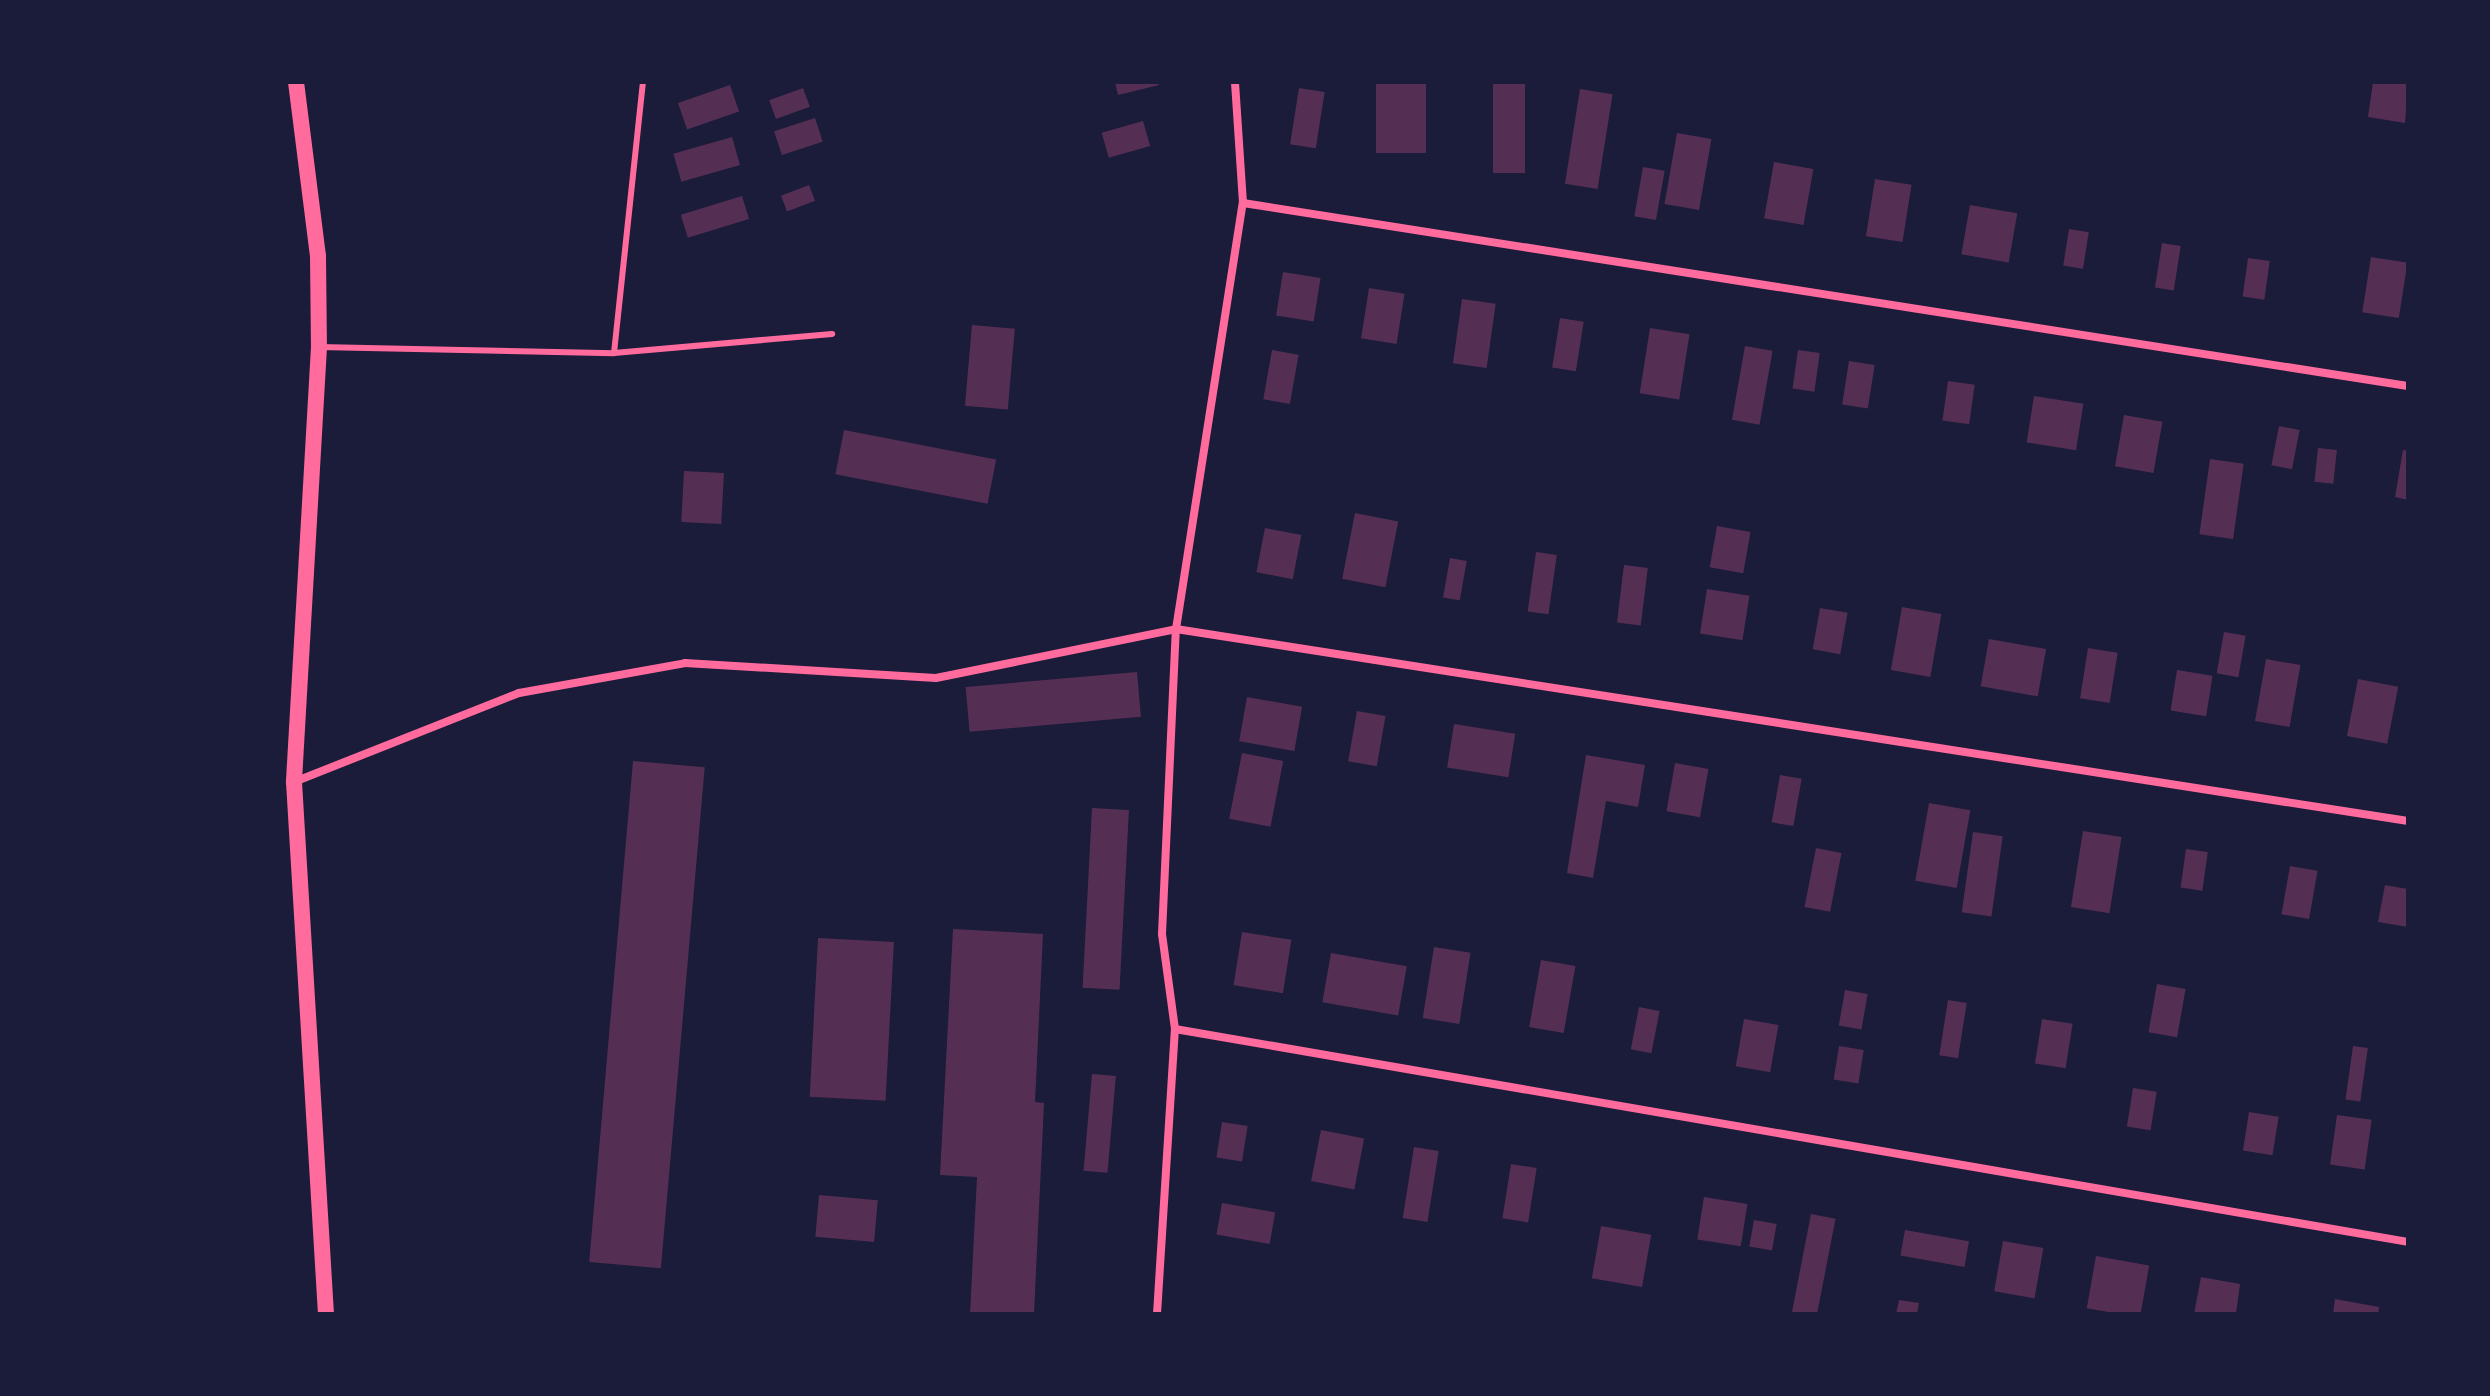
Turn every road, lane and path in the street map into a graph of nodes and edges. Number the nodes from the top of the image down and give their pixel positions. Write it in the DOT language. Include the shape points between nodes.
graph roads {
  1 [pos="296,82"];
  2 [pos="643,82"];
  3 [pos="1235,82"];
  4 [pos="1243,203"];
  5 [pos="832,334"];
  6 [pos="319,347"];
  7 [pos="614,353"];
  8 [pos="2408,386"];
  9 [pos="1176,629"];
  10 [pos="294,782"];
  11 [pos="2408,821"];
  12 [pos="1175,1029"];
  13 [pos="2408,1242"];
  14 [pos="326,1314"];
  15 [pos="1157,1314"];
  1 -- 6 [label="main road" via="318,256"];
  2 -- 7 [label="lane"];
  3 -- 4 [label="street"];
  4 -- 8 [label="street"];
  4 -- 9 [label="street"];
  5 -- 7 [label="lane"];
  6 -- 7 [label="lane"];
  6 -- 10 [label="main road"];
  9 -- 10 [label="street" via="936,678 685,663 519,693"];
  9 -- 11 [label="street"];
  9 -- 12 [label="street" via="1162,934"];
  10 -- 14 [label="main road"];
  12 -- 13 [label="street"];
  12 -- 15 [label="street"];
}
